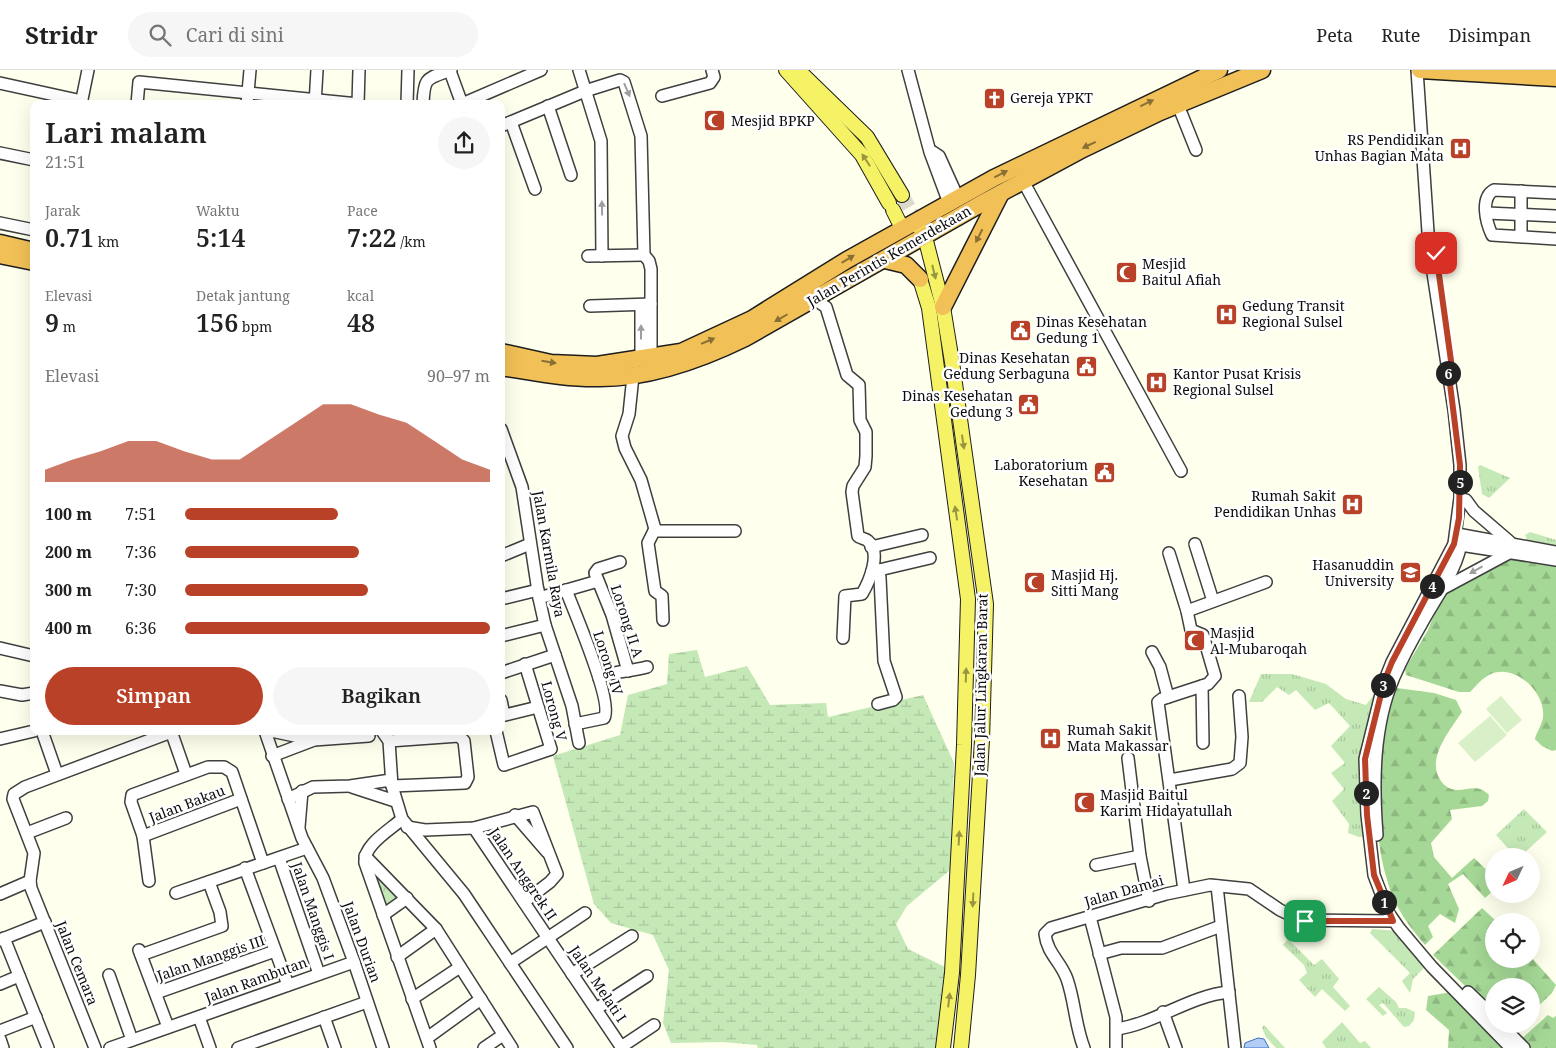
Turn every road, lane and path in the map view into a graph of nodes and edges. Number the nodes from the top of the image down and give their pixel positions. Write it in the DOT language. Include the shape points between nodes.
graph roads {
  1 [pos="88,70"];
  2 [pos="250,70"];
  3 [pos="318,70"];
  4 [pos="359,70"];
  5 [pos="408,70"];
  6 [pos="450,70"];
  7 [pos="541,70"];
  8 [pos="579,70"];
  9 [pos="712,70"];
  10 [pos="786,70"];
  11 [pos="798,70"];
  12 [pos="908,70"];
  13 [pos="1262,70"];
  14 [pos="1420,70"];
  15 [pos="1211,72"];
  16 [pos="1477,72"];
  17 [pos="1227,76"];
  18 [pos="1556,78"];
  19 [pos="0,83"];
  20 [pos="585,91"];
  21 [pos="248,92"];
  22 [pos="662,96"];
  23 [pos="73,100"];
  24 [pos="82,100"];
  25 [pos="137,100"];
  26 [pos="247,100"];
  27 [pos="302,100"];
  28 [pos="315,100"];
  29 [pos="358,100"];
  30 [pos="407,100"];
  31 [pos="423,100"];
  32 [pos="461,100"];
  33 [pos="471,100"];
  34 [pos="1178,105"];
  35 [pos="548,106"];
  36 [pos="506,124"];
  37 [pos="1196,150"];
  38 [pos="0,152"];
  39 [pos="30,159"];
  40 [pos="571,175"];
  41 [pos="1023,181"];
  42 [pos="535,189"];
  43 [pos="1521,191"];
  44 [pos="1001,193"];
  45 [pos="1556,193"];
  46 [pos="902,196"];
  47 [pos="953,200"];
  48 [pos="1487,213"];
  49 [pos="1522,215"];
  50 [pos="1556,216"];
  51 [pos="914,222"];
  52 [pos="0,223"];
  53 [pos="30,229"];
  54 [pos="1521,236"];
  55 [pos="924,238"];
  56 [pos="1556,239"];
  57 [pos="0,243"];
  58 [pos="30,249"];
  59 [pos="0,255"];
  60 [pos="644,255"];
  61 [pos="588,256"];
  62 [pos="602,256"];
  63 [pos="885,260"];
  64 [pos="30,261"];
  65 [pos="920,279"];
  66 [pos="814,299"];
  67 [pos="646,304"];
  68 [pos="590,306"];
  69 [pos="943,308"];
  70 [pos="505,353"];
  71 [pos="646,359"];
  72 [pos="505,368"];
  73 [pos="633,376"];
  74 [pos="505,440"];
  75 [pos="1462,453"];
  76 [pos="1181,471"];
  77 [pos="1466,500"];
  78 [pos="654,531"];
  79 [pos="735,531"];
  80 [pos="922,534"];
  81 [pos="1458,540"];
  82 [pos="530,544"];
  83 [pos="1195,544"];
  84 [pos="871,547"];
  85 [pos="1513,549"];
  86 [pos="1556,552"];
  87 [pos="1169,553"];
  88 [pos="505,554"];
  89 [pos="930,558"];
  90 [pos="1556,560"];
  91 [pos="620,562"];
  92 [pos="875,571"];
  93 [pos="598,581"];
  94 [pos="1266,582"];
  95 [pos="1442,589"];
  96 [pos="566,590"];
  97 [pos="538,594"];
  98 [pos="505,599"];
  99 [pos="1213,601"];
  100 [pos="1187,611"];
  101 [pos="663,620"];
  102 [pos="545,625"];
  103 [pos="505,635"];
  104 [pos="843,638"];
  105 [pos="0,648"];
  106 [pos="1152,652"];
  107 [pos="30,655"];
  108 [pos="555,655"];
  109 [pos="525,664"];
  110 [pos="1395,665"];
  111 [pos="647,667"];
  112 [pos="628,671"];
  113 [pos="505,672"];
  114 [pos="599,678"];
  115 [pos="1202,686"];
  116 [pos="0,691"];
  117 [pos="30,694"];
  118 [pos="1239,696"];
  119 [pos="1163,699"];
  120 [pos="878,704"];
  121 [pos="538,707"];
  122 [pos="505,715"];
  123 [pos="575,724"];
  124 [pos="30,732"];
  125 [pos="43,735"];
  126 [pos="164,735"];
  127 [pos="173,735"];
  128 [pos="266,735"];
  129 [pos="290,735"];
  130 [pos="323,735"];
  131 [pos="356,735"];
  132 [pos="370,735"];
  133 [pos="384,735"];
  134 [pos="497,735"];
  135 [pos="0,739"];
  136 [pos="314,740"];
  137 [pos="579,743"];
  138 [pos="1203,743"];
  139 [pos="272,756"];
  140 [pos="1128,758"];
  141 [pos="57,774"];
  142 [pos="186,774"];
  143 [pos="1170,780"];
  144 [pos="392,783"];
  145 [pos="350,786"];
  146 [pos="302,791"];
  147 [pos="242,799"];
  148 [pos="288,799"];
  149 [pos="395,801"];
  150 [pos="515,815"];
  151 [pos="66,818"];
  152 [pos="405,823"];
  153 [pos="474,828"];
  154 [pos="425,830"];
  155 [pos="299,831"];
  156 [pos="27,833"];
  157 [pos="143,836"];
  158 [pos="307,848"];
  159 [pos="429,852"];
  160 [pos="365,856"];
  161 [pos="551,856"];
  162 [pos="1140,856"];
  163 [pos="279,858"];
  164 [pos="263,863"];
  165 [pos="1096,865"];
  166 [pos="245,868"];
  167 [pos="149,881"];
  168 [pos="209,882"];
  169 [pos="30,884"];
  170 [pos="1211,886"];
  171 [pos="1184,890"];
  172 [pos="176,893"];
  173 [pos="0,894"];
  174 [pos="407,898"];
  175 [pos="1149,901"];
  176 [pos="524,902"];
  177 [pos="585,913"];
  178 [pos="383,915"];
  179 [pos="1090,917"];
  180 [pos="1393,921"];
  181 [pos="44,922"];
  182 [pos="1221,926"];
  183 [pos="436,930"];
  184 [pos="632,936"];
  185 [pos="548,938"];
  186 [pos="1411,938"];
  187 [pos="2,939"];
  188 [pos="276,951"];
  189 [pos="1099,954"];
  190 [pos="397,958"];
  191 [pos="354,962"];
  192 [pos="510,963"];
  193 [pos="460,967"];
  194 [pos="952,973"];
  195 [pos="319,974"];
  196 [pos="572,974"];
  197 [pos="109,975"];
  198 [pos="968,975"];
  199 [pos="19,976"];
  200 [pos="647,976"];
  201 [pos="0,984"];
  202 [pos="288,984"];
  203 [pos="1229,992"];
  204 [pos="156,993"];
  205 [pos="412,998"];
  206 [pos="481,999"];
  207 [pos="367,1002"];
  208 [pos="1485,1008"];
  209 [pos="596,1009"];
  210 [pos="1163,1012"];
  211 [pos="36,1017"];
  212 [pos="199,1017"];
  213 [pos="324,1017"];
  214 [pos="654,1025"];
  215 [pos="168,1027"];
  216 [pos="1117,1029"];
  217 [pos="0,1031"];
  218 [pos="1509,1033"];
  219 [pos="503,1035"];
  220 [pos="0,1039"];
  221 [pos="132,1040"];
  222 [pos="428,1043"];
  223 [pos="255,1045"];
  224 [pos="622,1047"];
  225 [pos="3,1048"];
  226 [pos="48,1048"];
  227 [pos="95,1048"];
  228 [pos="110,1048"];
  229 [pos="210,1048"];
  230 [pos="238,1048"];
  231 [pos="336,1048"];
  232 [pos="383,1048"];
  233 [pos="484,1048"];
  234 [pos="512,1048"];
  235 [pos="568,1048"];
  236 [pos="943,1048"];
  237 [pos="961,1048"];
  238 [pos="1084,1048"];
  239 [pos="1116,1048"];
  240 [pos="1176,1048"];
  241 [pos="1235,1048"];
  242 [pos="1511,1048"];
  243 [pos="1524,1048"];
  1 -- 24 [label="street"];
  2 -- 21 [label="street"];
  3 -- 28 [label="street"];
  4 -- 29 [label="street"];
  5 -- 30 [label="street"];
  6 -- 31 [label="street" via="426,80"];
  6 -- 32 [label="street"];
  7 -- 33 [label="street"];
  8 -- 20 [label="street"];
  9 -- 22 [label="street" via="714,77 710,83"];
  51 -- 10 [label="main road, one-way" via="891,207 862,154"];
  11 -- 46 [label="main road" via="867,137"];
  12 -- 47 [label="street" via="930,152 939,156"];
  13 -- 17 [label="highway, Jalan Perintis Kemerdekaan"];
  14 -- 16 [label="highway"];
  14 -- 75 [label="street" via="1432,253"];
  47 -- 15 [label="highway, Jalan Perintis Kemerdekaan, one-way" via="1058,145"];
  16 -- 18 [label="highway"];
  17 -- 34 [label="highway, Jalan Perintis Kemerdekaan"];
  19 -- 23 [label="street"];
  20 -- 35 [label="street"];
  20 -- 60 [label="street, one-way" via="621,80 632,102 641,136"];
  62 -- 20 [label="street, one-way" via="601,141"];
  21 -- 25 [label="street" via="139,82"];
  21 -- 26 [label="street"];
  21 -- 27 [label="street"];
  34 -- 37 [label="street"];
  34 -- 41 [label="highway, Jalan Perintis Kemerdekaan, one-way" via="1083,148"];
  35 -- 36 [label="street"];
  35 -- 40 [label="street"];
  36 -- 42 [label="street"];
  38 -- 39 [label="street"];
  41 -- 44 [label="highway, Jalan Perintis Kemerdekaan"];
  41 -- 76 [label="street"];
  43 -- 45 [label="street"];
  43 -- 48 [label="street" via="1490,192"];
  43 -- 49 [label="street"];
  44 -- 55 [label="highway, Jalan Perintis Kemerdekaan"];
  44 -- 69 [label="highway, one-way"];
  47 -- 51 [label="highway, Jalan Perintis Kemerdekaan"];
  48 -- 49 [label="street"];
  48 -- 54 [label="street" via="1492,234"];
  49 -- 50 [label="street"];
  49 -- 54 [label="street"];
  51 -- 55 [label="highway"];
  51 -- 55 [label="highway"];
  71 -- 51 [label="highway, Jalan Perintis Kemerdekaan, one-way" via="681,352 726,333"];
  52 -- 53 [label="street"];
  54 -- 56 [label="street"];
  55 -- 63 [label="highway, Jalan Perintis Kemerdekaan"];
  55 -- 69 [label="main road, Jalan Jalur Lingkaran Barat, one-way"];
  57 -- 58 [label="highway"];
  59 -- 64 [label="highway"];
  60 -- 62 [label="street"];
  60 -- 67 [label="street" via="651,269"];
  61 -- 62 [label="street"];
  63 -- 65 [label="highway" via="906,265"];
  63 -- 66 [label="highway, Jalan Perintis Kemerdekaan"];
  194 -- 65 [label="main road, Jalan Jalur Lingkaran Barat, one-way" via="968,599 929,308"];
  66 -- 73 [label="highway, Jalan Perintis Kemerdekaan, one-way" via="710,355"];
  66 -- 84 [label="street" via="826,307 847,375 860,387 860,420 866,432 866,456 865,468 852,492 858,536 868,541"];
  67 -- 68 [label="street"];
  67 -- 71 [label="street"];
  69 -- 198 [label="main road, Jalan Jalur Lingkaran Barat, one-way" via="986,604 982,740"];
  70 -- 71 [label="highway, Jalan Perintis Kemerdekaan, one-way" via="551,363 597,365"];
  72 -- 73 [label="highway, Jalan Perintis Kemerdekaan" via="574,377"];
  73 -- 78 [label="street" via="622,436 645,490"];
  74 -- 82 [label="street, Jalan Karmila Raya" via="521,483"];
  75 -- 77 [label="street"];
  75 -- 81 [label="street"];
  77 -- 81 [label="street"];
  77 -- 85 [label="street"];
  78 -- 79 [label="street"];
  78 -- 101 [label="street" via="648,543 655,591 662,596"];
  80 -- 84 [label="street"];
  81 -- 85 [label="street"];
  81 -- 95 [label="street"];
  81 -- 110 [label="street"];
  82 -- 88 [label="street"];
  82 -- 97 [label="street, Jalan Karmila Raya"];
  83 -- 99 [label="street"];
  84 -- 92 [label="street"];
  85 -- 86 [label="street"];
  85 -- 90 [label="street"];
  85 -- 95 [label="street, one-way"];
  87 -- 100 [label="street"];
  89 -- 92 [label="street"];
  91 -- 93 [label="street" via="598,569 595,573"];
  92 -- 104 [label="street" via="862,594 845,596"];
  92 -- 120 [label="street" via="884,661 896,698"];
  93 -- 96 [label="street"];
  93 -- 112 [label="street, Lorong II A" via="612,615"];
  94 -- 99 [label="street"];
  95 -- 110 [label="street"];
  96 -- 97 [label="street"];
  96 -- 114 [label="street, Lorong IV"];
  97 -- 98 [label="street"];
  97 -- 102 [label="street, Jalan Karmila Raya"];
  99 -- 100 [label="street"];
  100 -- 115 [label="street" via="1190,630 1202,633 1215,673 1213,680"];
  102 -- 103 [label="street"];
  102 -- 108 [label="street, Jalan Karmila Raya"];
  105 -- 107 [label="street"];
  106 -- 119 [label="street" via="1161,670"];
  108 -- 109 [label="street"];
  108 -- 123 [label="street, Jalan Karmila Raya"];
  109 -- 113 [label="street"];
  109 -- 121 [label="street, Lorong V"];
  110 -- 180 [label="street" via="1384,682 1365,759 1374,875"];
  110 -- 186 [label="street" via="1375,761 1374,802 1381,874"];
  111 -- 112 [label="street"];
  112 -- 114 [label="street" via="619,670"];
  114 -- 123 [label="street, Lorong IV" via="606,715"];
  115 -- 119 [label="street"];
  115 -- 138 [label="street"];
  116 -- 117 [label="street"];
  118 -- 143 [label="street" via="1240,763 1232,769"];
  119 -- 143 [label="street" via="1158,709"];
  121 -- 122 [label="street"];
  121 -- 134 [label="street, Lorong V" via="550,749 504,765"];
  123 -- 137 [label="street, Jalan Karmila Raya"];
  124 -- 135 [label="street"];
  125 -- 141 [label="street"];
  126 -- 141 [label="street"];
  127 -- 142 [label="street"];
  128 -- 139 [label="street, Jalan Durian"];
  129 -- 136 [label="street"];
  130 -- 136 [label="street"];
  131 -- 136 [label="street"];
  132 -- 133 [label="street"];
  133 -- 144 [label="street"];
  133 -- 144 [label="street" via="458,736 464,741 466,783"];
  136 -- 139 [label="street"];
  139 -- 148 [label="street, Jalan Durian"];
  140 -- 162 [label="street"];
  141 -- 156 [label="street" via="16,791 13,799"];
  142 -- 147 [label="street, Jalan Bakau" via="212,766 226,767"];
  142 -- 157 [label="street, Jalan Bakau" via="132,795 131,802"];
  143 -- 171 [label="street"];
  144 -- 145 [label="street"];
  144 -- 149 [label="street"];
  145 -- 146 [label="street" via="313,787"];
  145 -- 149 [label="street"];
  146 -- 148 [label="street"];
  146 -- 155 [label="street"];
  147 -- 157 [label="street, Jalan Bakau"];
  147 -- 164 [label="street, Jalan Bakau"];
  148 -- 155 [label="street, Jalan Durian"];
  149 -- 152 [label="street"];
  150 -- 153 [label="street"];
  150 -- 161 [label="street"];
  150 -- 161 [label="street" via="536,814"];
  151 -- 156 [label="street"];
  152 -- 154 [label="street"];
  152 -- 159 [label="street"];
  152 -- 160 [label="street" via="371,847"];
  153 -- 154 [label="street"];
  153 -- 176 [label="street, Jalan Anggrek II"];
  154 -- 159 [label="street"];
  155 -- 158 [label="street, Jalan Durian"];
  156 -- 169 [label="street" via="34,853"];
  157 -- 167 [label="street, Jalan Bakau"];
  158 -- 163 [label="street"];
  158 -- 191 [label="street, Jalan Durian" via="323,878"];
  159 -- 192 [label="street" via="464,894"];
  160 -- 174 [label="street"];
  160 -- 178 [label="street"];
  161 -- 176 [label="street" via="557,872 555,878"];
  162 -- 165 [label="street"];
  162 -- 175 [label="street"];
  163 -- 164 [label="street"];
  163 -- 195 [label="street, Jalan Manggis I"];
  164 -- 166 [label="street"];
  166 -- 168 [label="street"];
  166 -- 188 [label="street"];
  168 -- 172 [label="street"];
  168 -- 204 [label="street" via="222,926 140,953"];
  169 -- 173 [label="street"];
  169 -- 181 [label="street, Jalan Cemara"];
  170 -- 171 [label="street, Jalan Damai"];
  170 -- 180 [label="street, Jalan Damai" via="1250,889 1301,920"];
  170 -- 182 [label="street"];
  171 -- 175 [label="street, Jalan Damai"];
  174 -- 178 [label="street"];
  174 -- 183 [label="street"];
  175 -- 179 [label="street, Jalan Damai"];
  176 -- 185 [label="street, Jalan Anggrek II"];
  177 -- 185 [label="street"];
  178 -- 190 [label="street"];
  179 -- 189 [label="street"];
  179 -- 238 [label="street, Jalan Damai" via="1051,928 1045,934 1047,945 1067,979 1074,1019"];
  180 -- 186 [label="street"];
  181 -- 187 [label="street"];
  181 -- 227 [label="street, Jalan Cemara"];
  182 -- 189 [label="street" via="1162,948 1121,948"];
  182 -- 203 [label="street"];
  183 -- 190 [label="street"];
  183 -- 193 [label="street"];
  184 -- 196 [label="street"];
  185 -- 192 [label="street"];
  185 -- 196 [label="street, Jalan Melati I"];
  186 -- 208 [label="street"];
  186 -- 242 [label="street" via="1432,967"];
  187 -- 199 [label="street"];
  188 -- 202 [label="street"];
  188 -- 204 [label="street, Jalan Manggis III"];
  189 -- 216 [label="street"];
  190 -- 205 [label="street"];
  191 -- 195 [label="street, Jalan Rambutan"];
  191 -- 207 [label="street, Jalan Durian"];
  192 -- 235 [label="street"];
  193 -- 205 [label="street"];
  193 -- 206 [label="street"];
  194 -- 198 [label="main road"];
  236 -- 194 [label="main road, Jalan Jalur Lingkaran Barat, one-way"];
  195 -- 202 [label="street, Jalan Rambutan"];
  196 -- 209 [label="street, Jalan Melati I"];
  197 -- 221 [label="street"];
  198 -- 237 [label="main road, Jalan Jalur Lingkaran Barat"];
  199 -- 201 [label="street"];
  199 -- 211 [label="street"];
  200 -- 209 [label="street"];
  202 -- 212 [label="street, Jalan Rambutan"];
  203 -- 210 [label="street" via="1208,995"];
  203 -- 241 [label="street"];
  204 -- 215 [label="street"];
  205 -- 222 [label="street"];
  206 -- 219 [label="street"];
  206 -- 222 [label="street"];
  207 -- 213 [label="street"];
  207 -- 232 [label="street, Jalan Durian"];
  209 -- 224 [label="street, Jalan Melati I"];
  210 -- 216 [label="street"];
  210 -- 240 [label="street"];
  211 -- 217 [label="street"];
  211 -- 226 [label="street"];
  212 -- 215 [label="street, Jalan Rambutan"];
  212 -- 229 [label="street"];
  213 -- 223 [label="street"];
  213 -- 231 [label="street"];
  214 -- 224 [label="street"];
  215 -- 221 [label="street, Jalan Rambutan"];
  216 -- 239 [label="street"];
  218 -- 243 [label="street"];
  219 -- 233 [label="street"];
  219 -- 234 [label="street"];
  220 -- 225 [label="street"];
  221 -- 228 [label="street, Jalan Rambutan"];
  223 -- 230 [label="street"];
}
